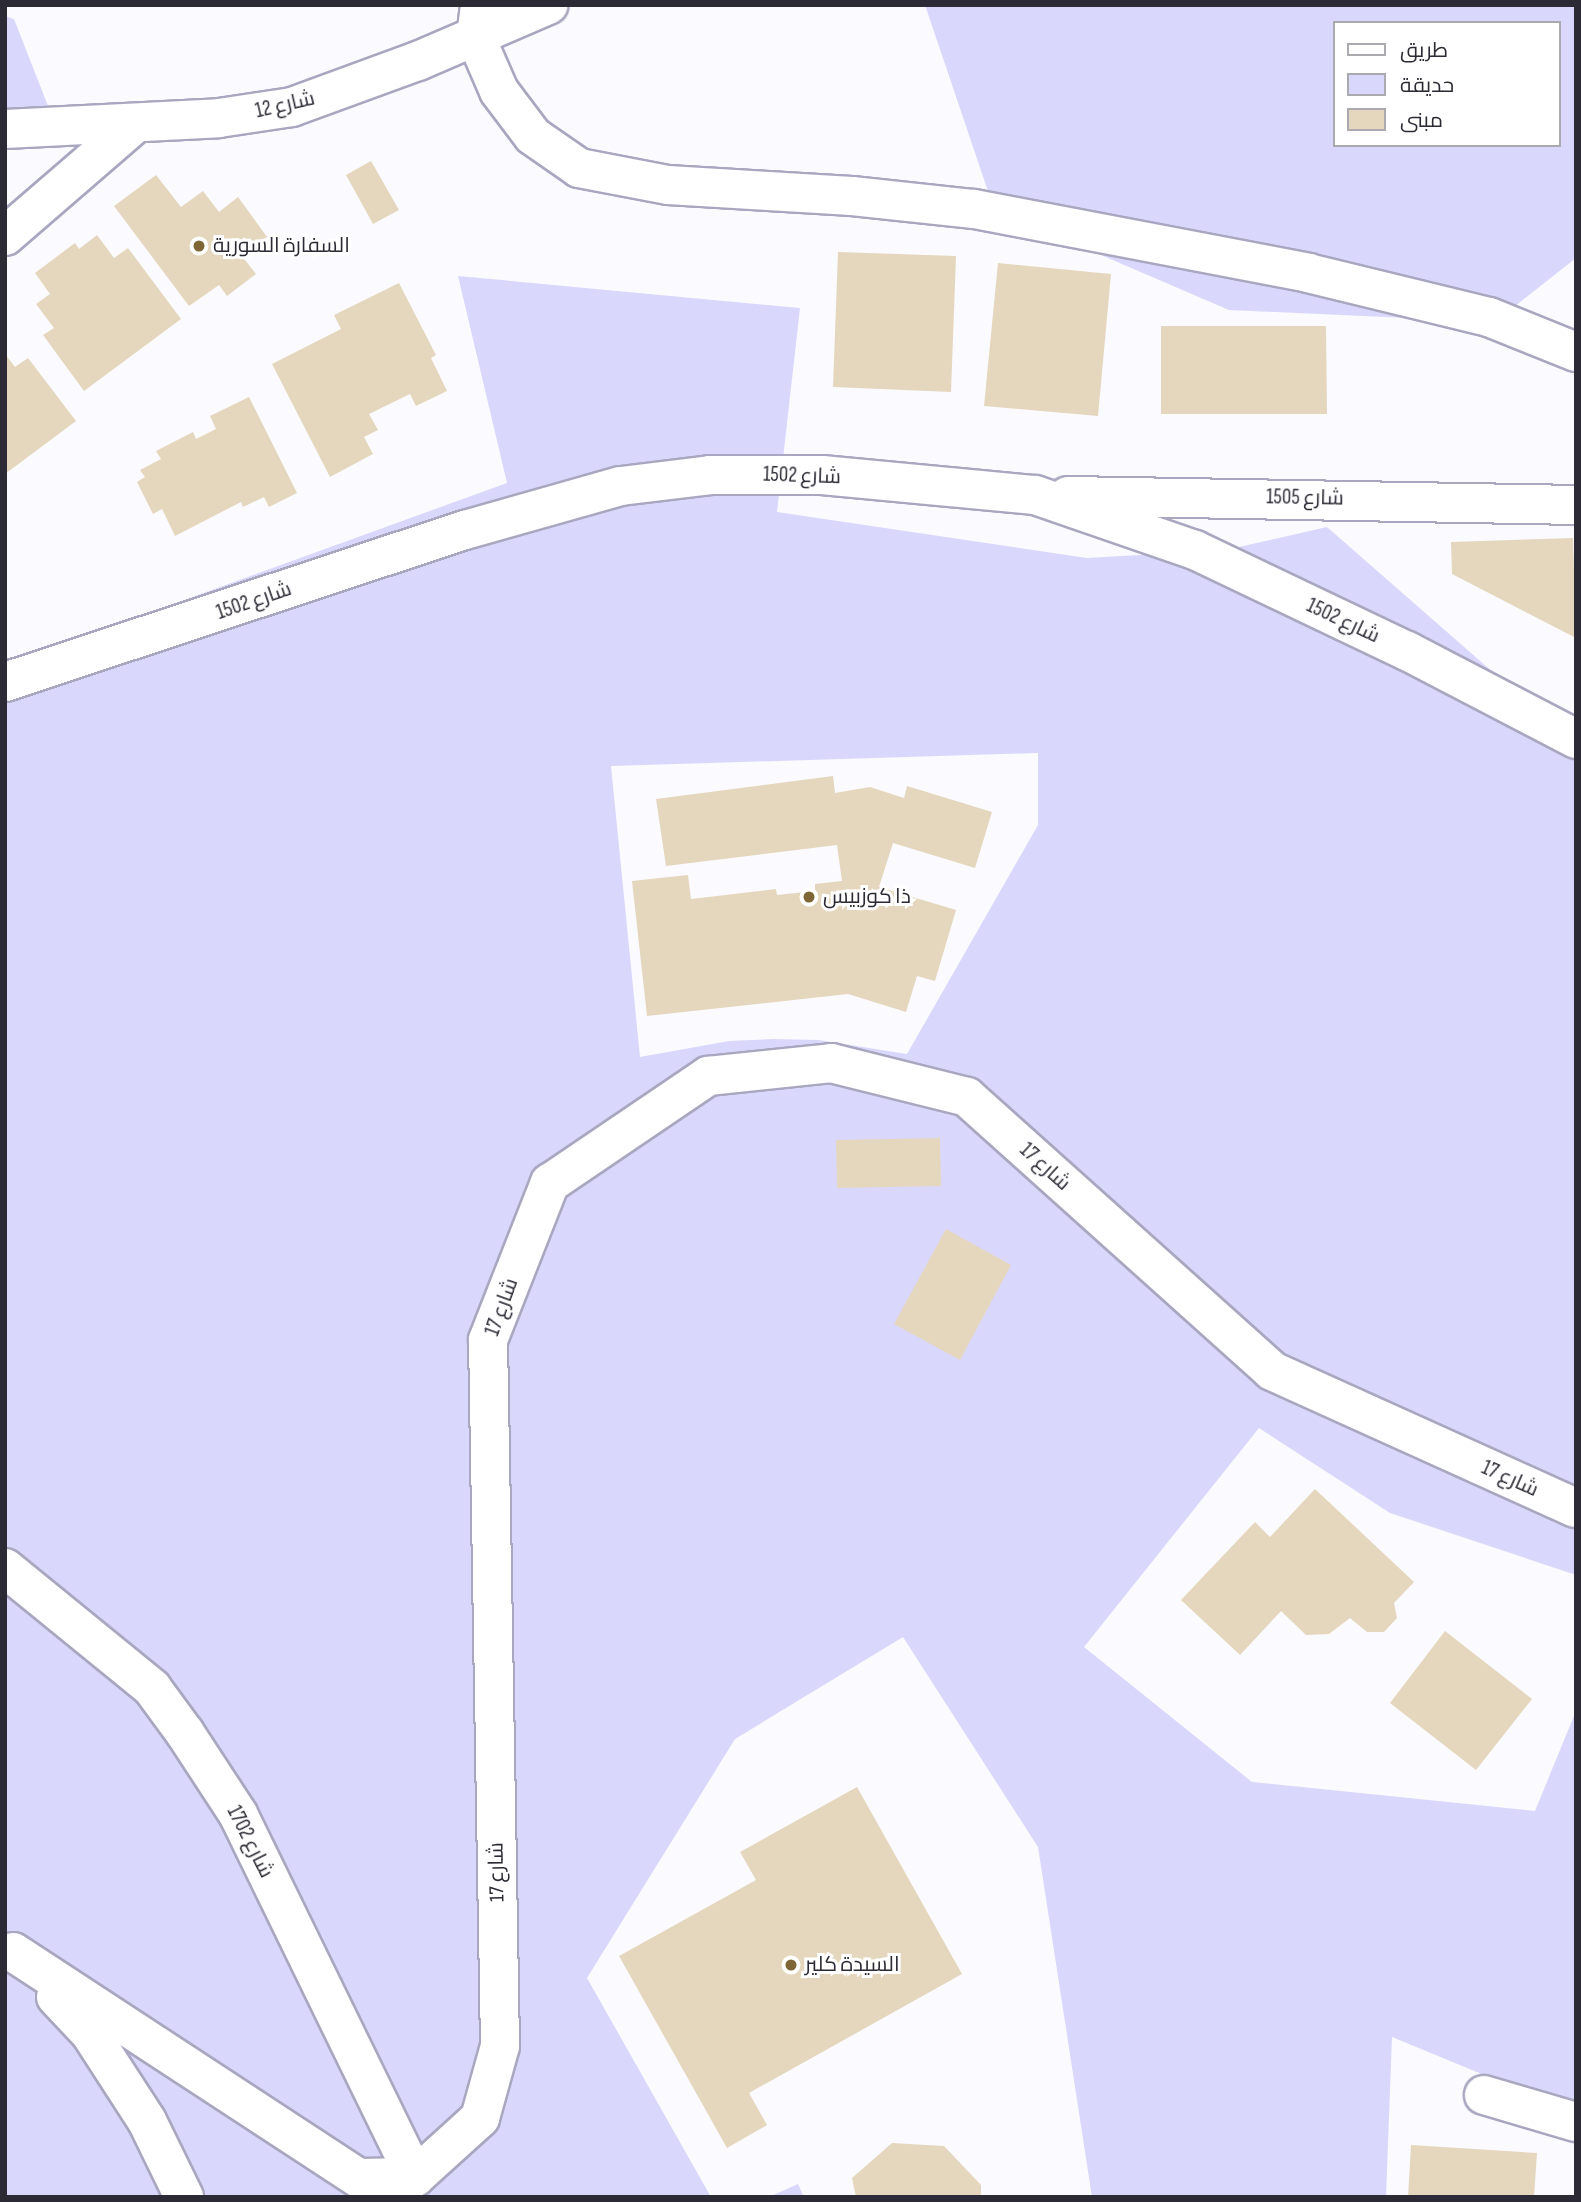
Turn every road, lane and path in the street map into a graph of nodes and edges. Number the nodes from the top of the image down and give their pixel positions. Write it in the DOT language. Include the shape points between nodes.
graph roads {
  1 [pos="548,5"];
  2 [pos="478,22"];
  3 [pos="136,123"];
  4 [pos="5,129"];
  5 [pos="5,236"];
  6 [pos="1576,352"];
  7 [pos="1035,495"];
  8 [pos="1576,505"];
  9 [pos="5,682"];
  10 [pos="1576,739"];
  11 [pos="1576,1508"];
  12 [pos="5,1568"];
  13 [pos="9,1948"];
  14 [pos="1484,2095"];
  15 [pos="1576,2122"];
  16 [pos="415,2177"];
  17 [pos="184,2197"];
  1 -- 2 [label="street, شارع 12"];
  2 -- 3 [label="street, شارع 12" via="292,107"];
  2 -- 6 [label="street" via="499,91 533,136 579,168 668,185 974,209 1308,273 1489,317"];
  3 -- 4 [label="street, شارع 12"];
  3 -- 5 [label="street"];
  7 -- 8 [label="street, شارع 1505"];
  7 -- 9 [label="street, شارع 1502" via="821,475 709,475 621,486 465,530"];
  7 -- 10 [label="street, شارع 1502" via="1195,550 1407,651"];
  11 -- 16 [label="street, شارع 17" via="1272,1371 967,1097 831,1063 708,1076 550,1183 488,1340 500,2046 480,2118"];
  12 -- 16 [label="street, شارع 1702" via="152,1688 185,1733 238,1814"];
  13 -- 16 [label="street" via="359,2179"];
  13 -- 17 [label="street" via="90,2033 147,2121"];
  14 -- 15 [label="street"];
}
